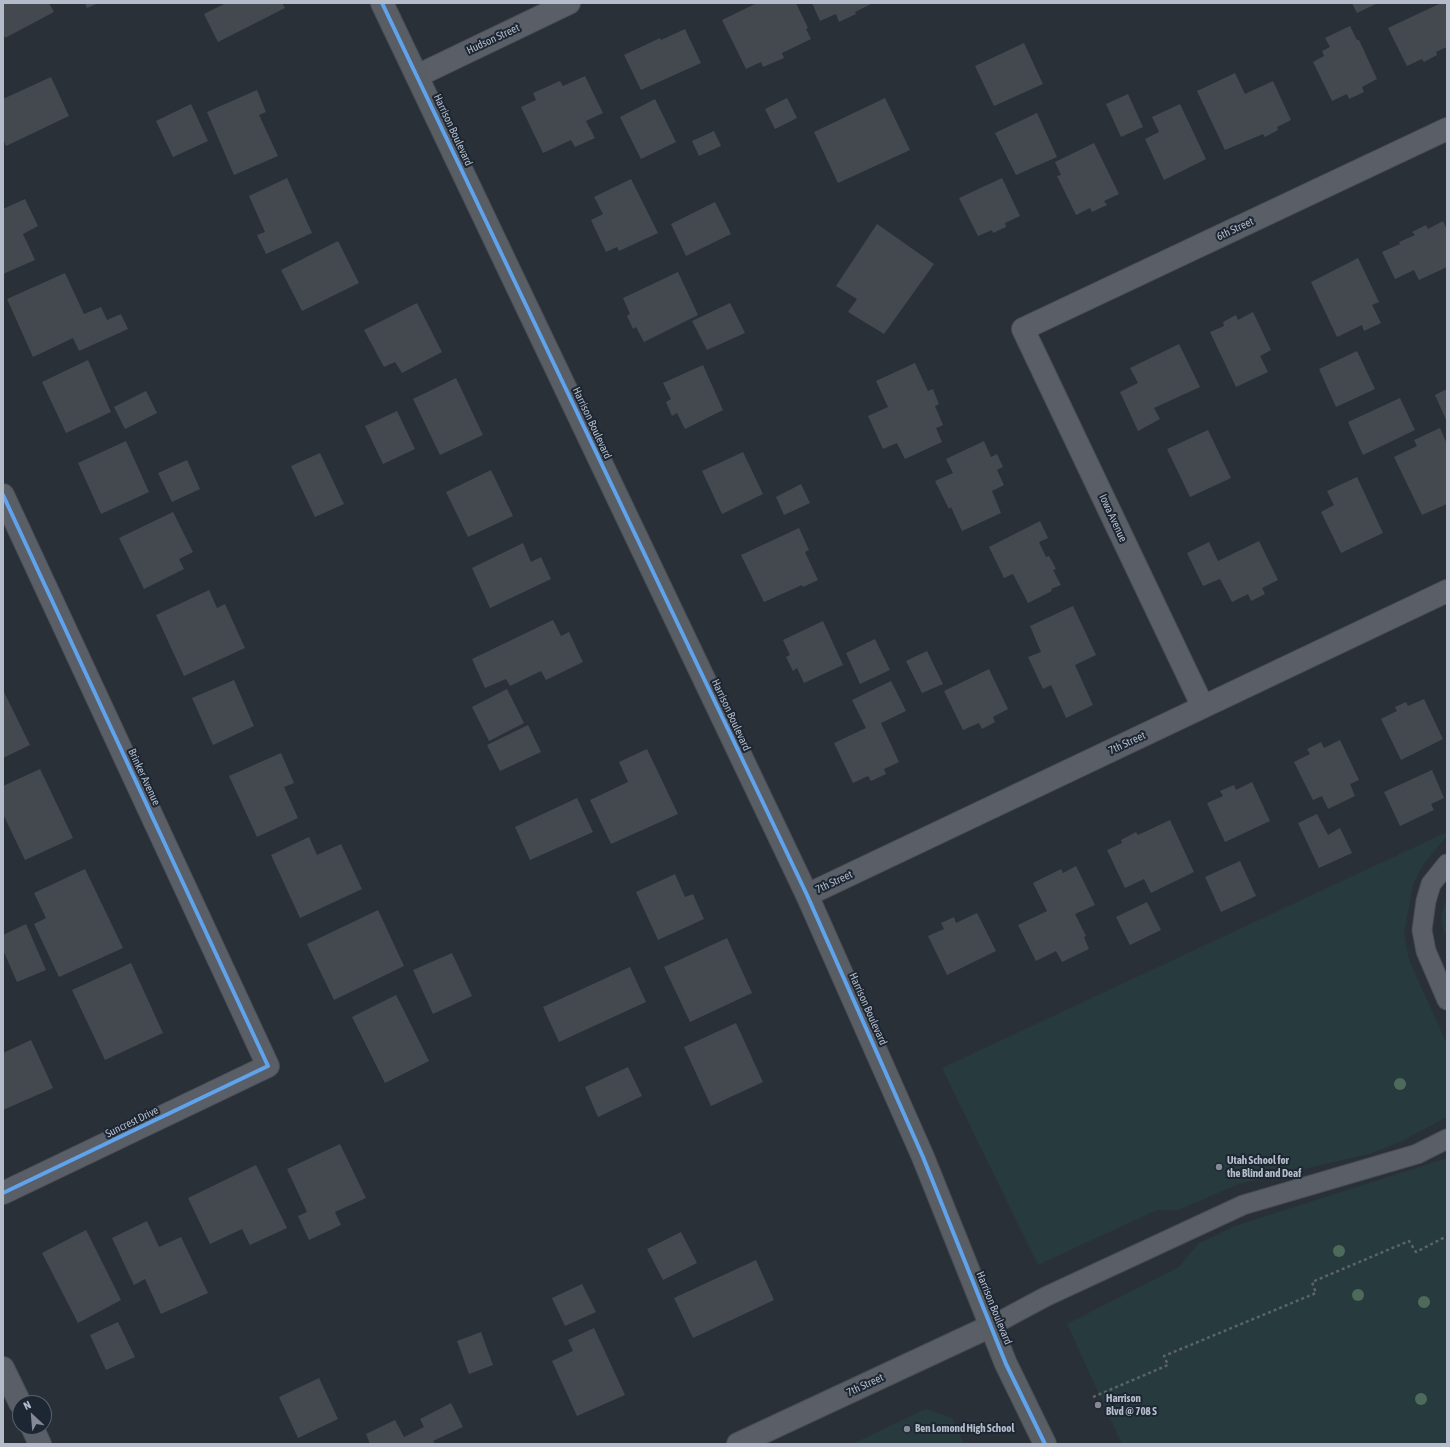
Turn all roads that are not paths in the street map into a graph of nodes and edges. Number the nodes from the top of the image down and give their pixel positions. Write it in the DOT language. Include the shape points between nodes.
graph roads {
  1 [pos="382,3"];
  2 [pos="570,3"];
  3 [pos="417,76"];
  4 [pos="1447,129"];
  5 [pos="1024,329"];
  6 [pos="3,494"];
  7 [pos="1447,591"];
  8 [pos="1203,707"];
  9 [pos="1447,864"];
  10 [pos="807,895"];
  11 [pos="1447,1000"];
  12 [pos="268,1066"];
  13 [pos="1447,1139"];
  14 [pos="3,1194"];
  15 [pos="991,1326"];
  16 [pos="3,1368"];
  17 [pos="16,1395"];
  18 [pos="738,1444"];
  19 [pos="1045,1444"];
  1 -- 3 [label="main road, Harrison Boulevard"];
  2 -- 3 [label="street, Hudson Street"];
  3 -- 10 [label="main road, Harrison Boulevard"];
  4 -- 5 [label="street, 6th Street"];
  5 -- 8 [label="street, Iowa Avenue"];
  6 -- 12 [label="street, Brinker Avenue"];
  7 -- 8 [label="street, 7th Street"];
  8 -- 10 [label="street, 7th Street"];
  9 -- 11 [label="lane" via="1431,884 1422,930 1426,951"];
  10 -- 15 [label="main road, Harrison Boulevard" via="924,1157"];
  12 -- 14 [label="street, Suncrest Drive"];
  13 -- 15 [label="lane" via="1417,1154 1243,1205 1045,1297"];
  15 -- 18 [label="street, 7th Street"];
  15 -- 19 [label="main road, Harrison Boulevard" via="1006,1364"];
  16 -- 17 [label="street"];
}
